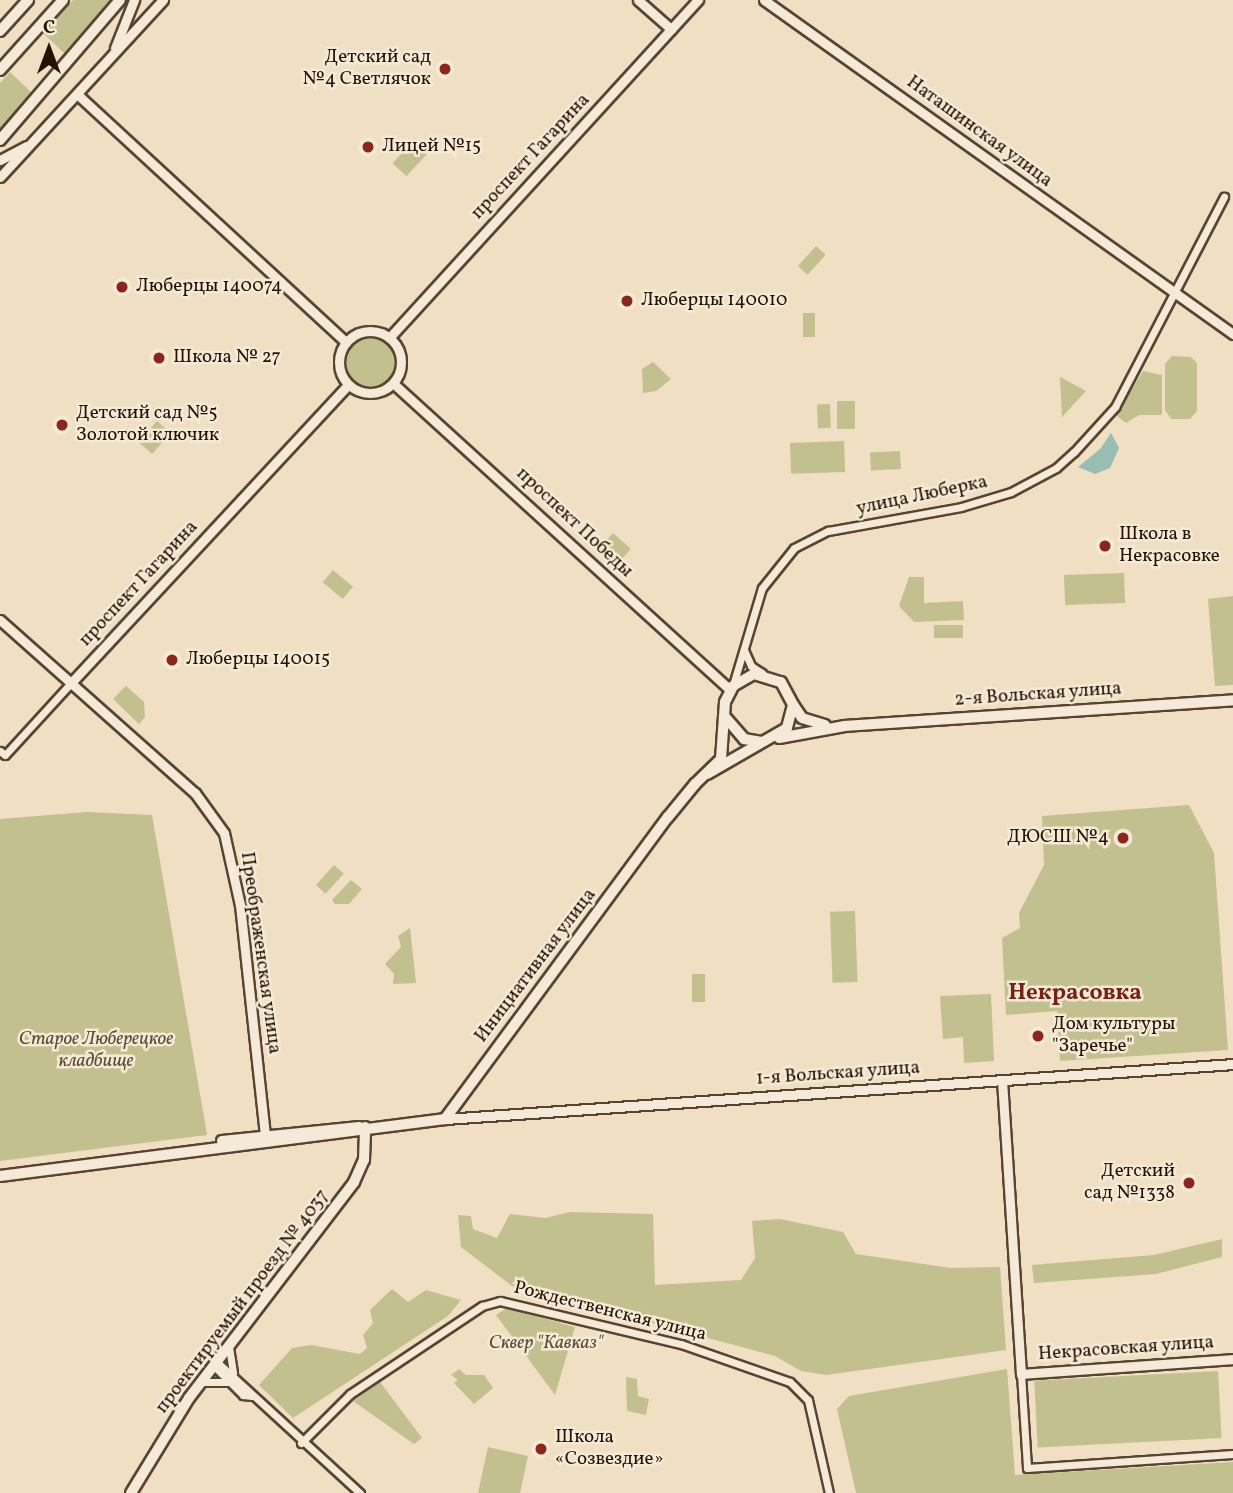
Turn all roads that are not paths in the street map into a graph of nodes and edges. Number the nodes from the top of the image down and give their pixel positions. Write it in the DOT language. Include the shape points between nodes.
graph roads {
  1 [pos="28,0"];
  2 [pos="63,0"];
  3 [pos="120,0"];
  4 [pos="134,0"];
  5 [pos="163,0"];
  6 [pos="638,0"];
  7 [pos="698,0"];
  8 [pos="764,0"];
  9 [pos="1,29"];
  10 [pos="671,29"];
  11 [pos="109,59"];
  12 [pos="0,69"];
  13 [pos="76,94"];
  14 [pos="0,140"];
  15 [pos="33,142"];
  16 [pos="0,160"];
  17 [pos="0,177"];
  18 [pos="1224,197"];
  19 [pos="1173,294"];
  20 [pos="1233,334"];
  21 [pos="390,337"];
  22 [pos="346,342"];
  23 [pos="394,384"];
  24 [pos="348,385"];
  25 [pos="0,620"];
  26 [pos="744,646"];
  27 [pos="763,675"];
  28 [pos="70,684"];
  29 [pos="732,688"];
  30 [pos="1233,700"];
  31 [pos="793,705"];
  32 [pos="725,710"];
  33 [pos="845,726"];
  34 [pos="769,741"];
  35 [pos="2,755"];
  36 [pos="707,774"];
  37 [pos="1233,1063"];
  38 [pos="1002,1080"];
  39 [pos="445,1119"];
  40 [pos="365,1127"];
  41 [pos="265,1136"];
  42 [pos="0,1169"];
  43 [pos="0,1176"];
  44 [pos="229,1347"];
  45 [pos="1233,1359"];
  46 [pos="215,1364"];
  47 [pos="233,1373"];
  48 [pos="1021,1374"];
  49 [pos="201,1382"];
  50 [pos="228,1382"];
  51 [pos="251,1396"];
  52 [pos="301,1443"];
  53 [pos="1233,1454"];
  54 [pos="131,1493"];
  55 [pos="360,1493"];
  56 [pos="830,1493"];
  1 -- 9 [label="main road"];
  2 -- 12 [label="main road"];
  3 -- 14 [label="main road"];
  4 -- 11 [label="street"];
  5 -- 11 [label="street"];
  6 -- 10 [label="street"];
  7 -- 10 [label="street, проспект Гагарина"];
  8 -- 19 [label="street, Наташинская улица"];
  10 -- 21 [label="street, проспект Гагарина"];
  11 -- 13 [label="street"];
  13 -- 15 [label="street"];
  13 -- 22 [label="street"];
  15 -- 16 [label="street"];
  15 -- 17 [label="street"];
  18 -- 19 [label="street, улица Люберка"];
  19 -- 20 [label="street, Наташинская улица"];
  19 -- 26 [label="street, улица Люберка" via="1115,407 1056,468 987,500 811,538 794,548 770,574"];
  21 -- 22 [label="street" via="372,331"];
  21 -- 23 [label="street" via="402,365"];
  22 -- 24 [label="street" via="339,359"];
  23 -- 24 [label="street" via="371,394"];
  23 -- 29 [label="street, проспект Победы"];
  24 -- 28 [label="street, проспект Гагарина"];
  25 -- 28 [label="street, Преображенская улица"];
  26 -- 27 [label="street" via="751,666"];
  26 -- 29 [label="street, улица Люберка"];
  27 -- 29 [label="main road" via="747,676"];
  27 -- 31 [label="main road" via="781,682"];
  28 -- 35 [label="street"];
  28 -- 41 [label="street, Преображенская улица" via="195,793 224,833 240,905"];
  29 -- 32 [label="main road, Инициативная улица"];
  30 -- 33 [label="main road, 2-я Вольская улица"];
  31 -- 33 [label="main road, 2-я Вольская улица" via="807,721"];
  31 -- 34 [label="main road" via="787,728"];
  32 -- 34 [label="main road" via="735,733"];
  32 -- 36 [label="main road, Инициативная улица" via="723,754"];
  33 -- 34 [label="main road, 2-я Вольская улица"];
  34 -- 36 [label="main road, Инициативная улица" via="730,757"];
  36 -- 39 [label="main road, Инициативная улица" via="668,817"];
  37 -- 38 [label="street, 1-я Вольская улица"];
  38 -- 39 [label="street, 1-я Вольская улица"];
  38 -- 48 [label="street"];
  39 -- 40 [label="main road"];
  40 -- 41 [label="main road" via="345,1125"];
  40 -- 43 [label="main road"];
  40 -- 44 [label="main road, проектируемый проезд № 4037" via="364,1160 354,1182"];
  41 -- 42 [label="main road"];
  44 -- 46 [label="main road, проектируемый проезд № 4037"];
  44 -- 47 [label="street"];
  45 -- 48 [label="street, Некрасовская улица"];
  46 -- 47 [label="street"];
  46 -- 49 [label="main road, проектируемый проезд № 4037"];
  46 -- 50 [label="street"];
  47 -- 51 [label="street"];
  48 -- 53 [label="street" via="1027,1468"];
  49 -- 50 [label="street"];
  49 -- 54 [label="main road, проектируемый проезд № 4037"];
  50 -- 51 [label="street"];
  51 -- 52 [label="street"];
  52 -- 55 [label="street"];
  52 -- 56 [label="street, Рождественская улица" via="350,1394 482,1306 500,1301 592,1326 612,1325 790,1382 808,1400"];
}
